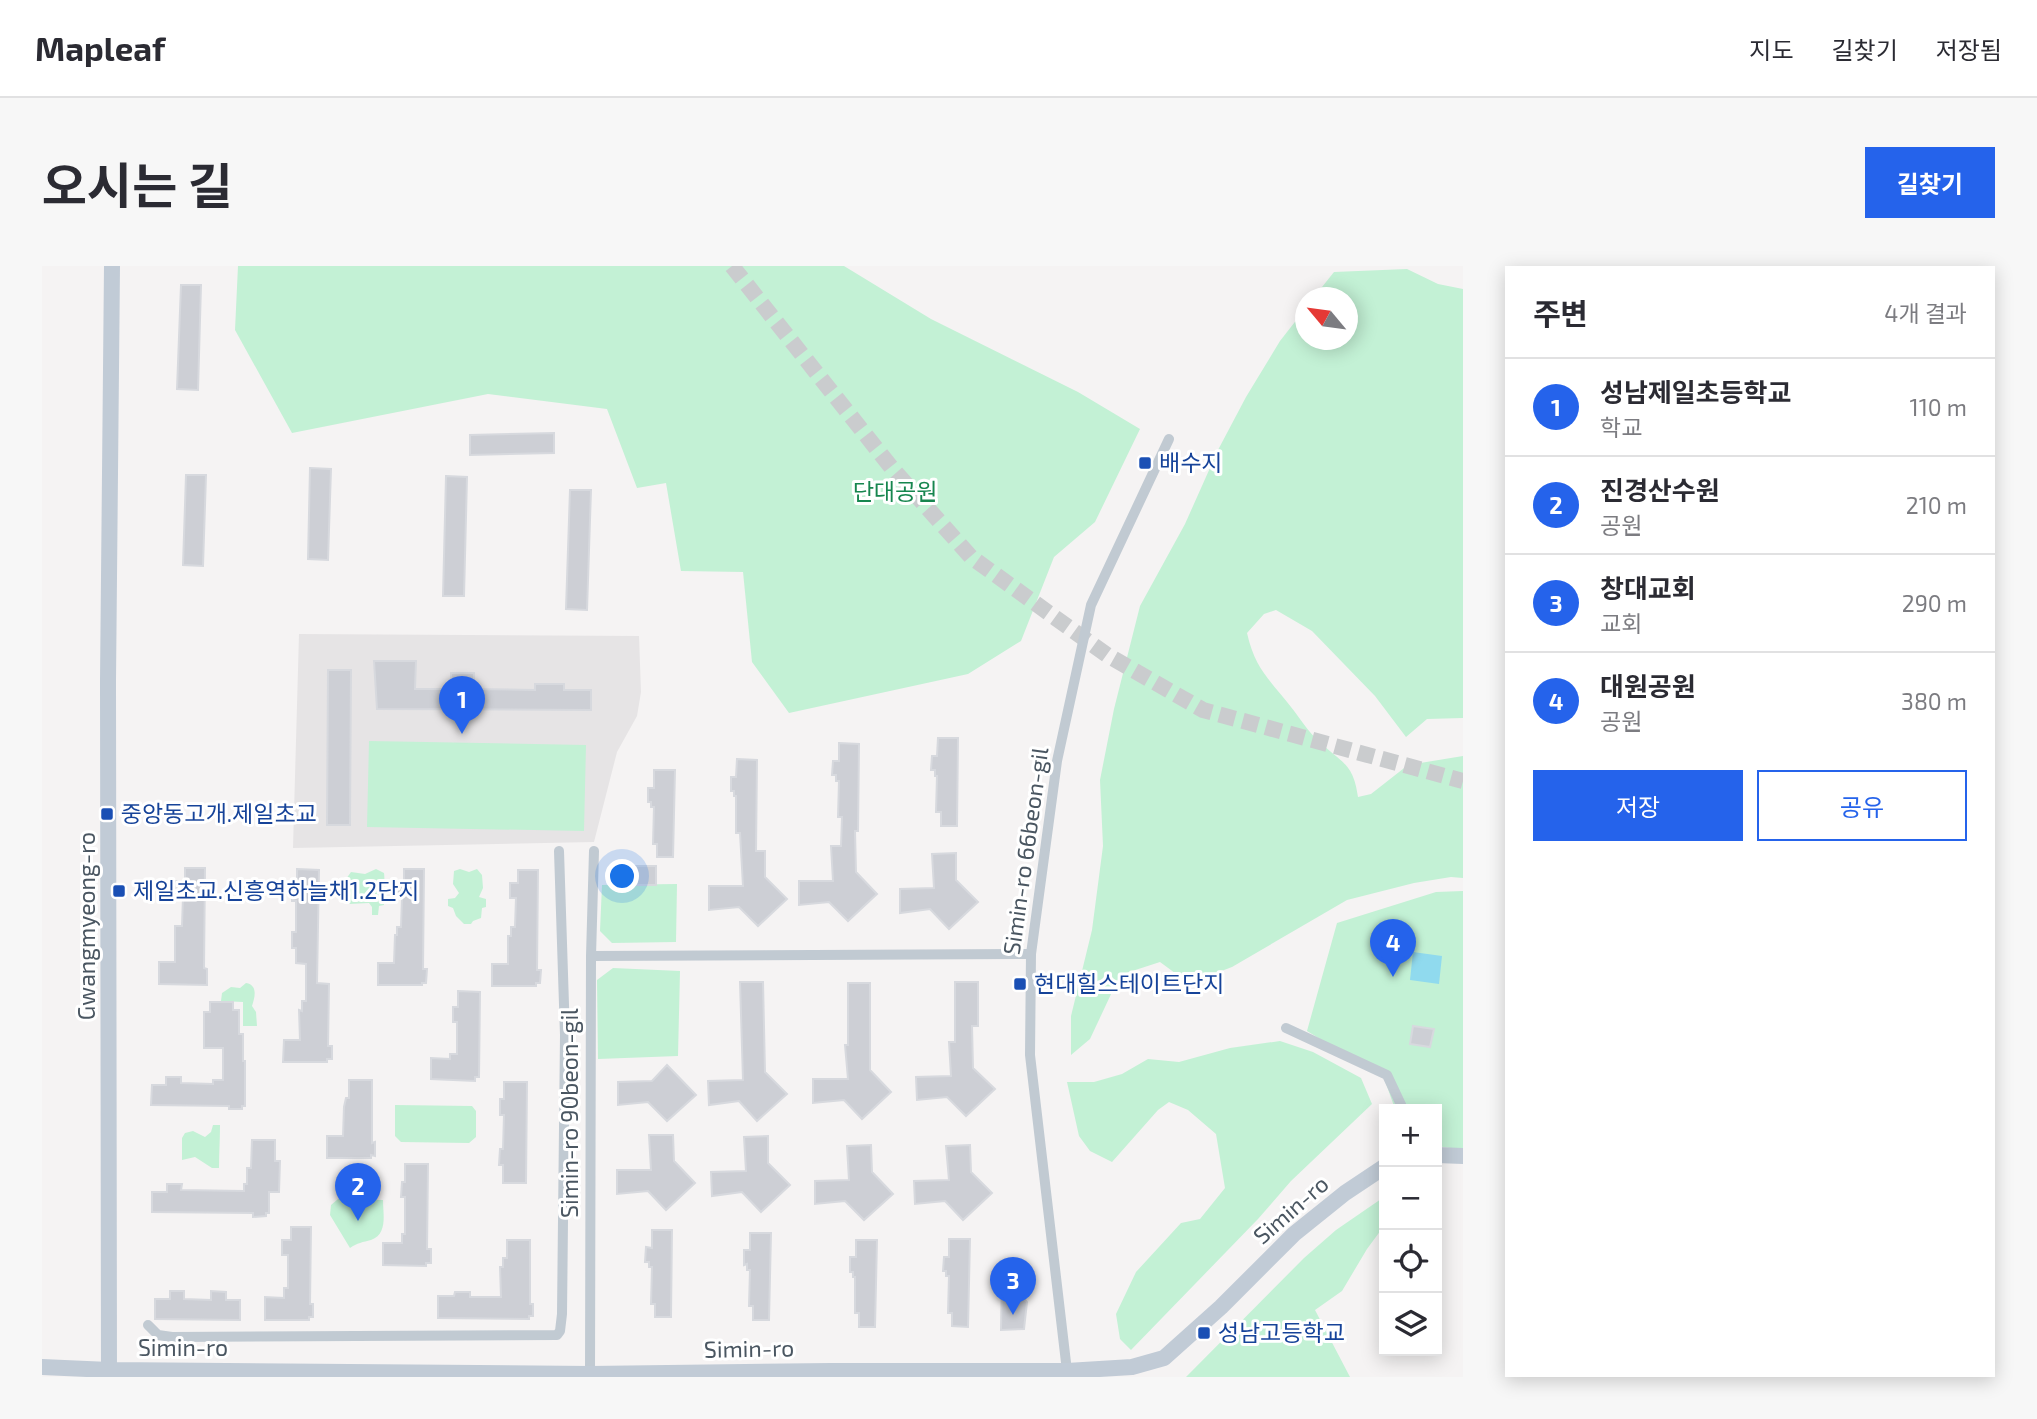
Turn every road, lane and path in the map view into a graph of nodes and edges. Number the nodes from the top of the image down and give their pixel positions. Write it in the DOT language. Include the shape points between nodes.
graph roads {
  1 [pos="112,266"];
  2 [pos="1168,439"];
  3 [pos="559,851"];
  4 [pos="594,851"];
  5 [pos="1031,954"];
  6 [pos="591,956"];
  7 [pos="1286,1028"];
  8 [pos="1401,1104"];
  9 [pos="1442,1155"];
  10 [pos="1463,1156"];
  11 [pos="1379,1170"];
  12 [pos="148,1325"];
  13 [pos="42,1367"];
  14 [pos="1067,1371"];
  15 [pos="109,1374"];
  16 [pos="590,1374"];
  17 [pos="831,1374"];
  1 -- 15 [label="main road, Gwangmyeong-ro"];
  2 -- 5 [label="street, Simin-ro 66beon-gil" via="1091,606 1057,761"];
  3 -- 12 [label="street" via="565,1048 562,1314 557,1335 172,1338 158,1335"];
  4 -- 6 [label="street, Simin-ro 90beon-gil"];
  5 -- 6 [label="street"];
  5 -- 14 [label="street, Simin-ro 66beon-gil" via="1030,1055"];
  6 -- 16 [label="street, Simin-ro 90beon-gil"];
  7 -- 8 [label="street" via="1387,1074"];
  9 -- 10 [label="main road"];
  11 -- 14 [label="main road, Simin-ro" via="1294,1234 1164,1358 1132,1367"];
  13 -- 15 [label="main road, Simin-ro"];
  14 -- 17 [label="main road, Simin-ro"];
  15 -- 16 [label="main road, Simin-ro"];
  16 -- 17 [label="main road, Simin-ro"];
}
